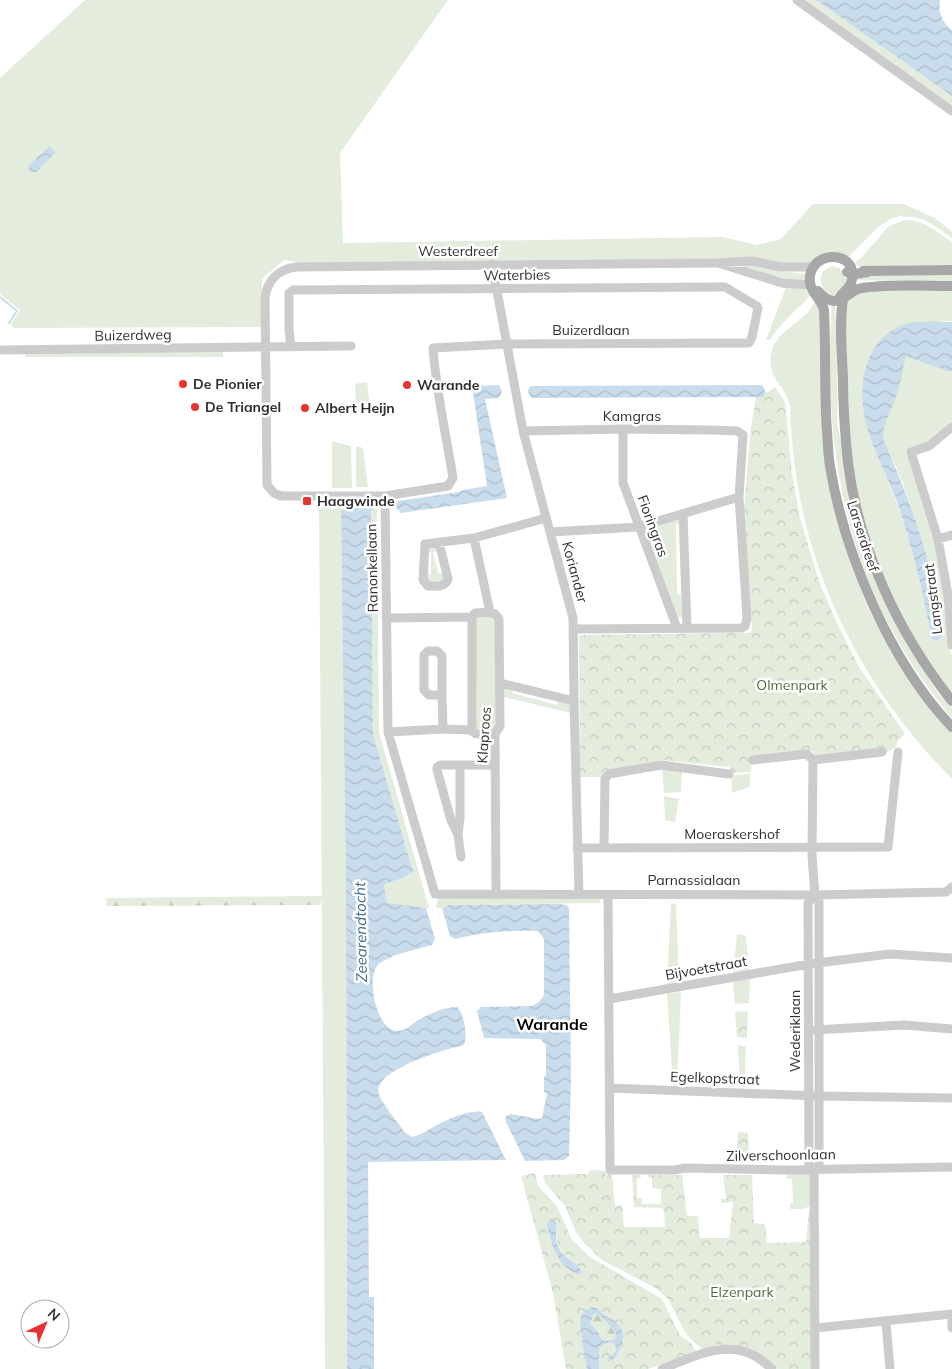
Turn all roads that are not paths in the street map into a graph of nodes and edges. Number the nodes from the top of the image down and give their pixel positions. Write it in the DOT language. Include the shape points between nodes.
graph roads {
  1 [pos="797,0"];
  2 [pos="952,111"];
  3 [pos="716,263"];
  4 [pos="492,264"];
  5 [pos="814,267"];
  6 [pos="952,270"];
  7 [pos="852,272"];
  8 [pos="813,285"];
  9 [pos="952,286"];
  10 [pos="495,289"];
  11 [pos="838,297"];
  12 [pos="749,343"];
  13 [pos="506,344"];
  14 [pos="266,346"];
  15 [pos="351,346"];
  16 [pos="292,347"];
  17 [pos="0,350"];
  18 [pos="952,428"];
  19 [pos="623,429"];
  20 [pos="523,431"];
  21 [pos="385,496"];
  22 [pos="739,497"];
  23 [pos="683,514"];
  24 [pos="546,518"];
  25 [pos="638,527"];
  26 [pos="550,532"];
  27 [pos="952,535"];
  28 [pos="474,538"];
  29 [pos="938,539"];
  30 [pos="440,542"];
  31 [pos="490,612"];
  32 [pos="386,618"];
  33 [pos="472,618"];
  34 [pos="574,628"];
  35 [pos="677,628"];
  36 [pos="687,628"];
  37 [pos="952,645"];
  38 [pos="500,683"];
  39 [pos="442,695"];
  40 [pos="574,700"];
  41 [pos="952,701"];
  42 [pos="952,727"];
  43 [pos="443,729"];
  44 [pos="470,730"];
  45 [pos="388,732"];
  46 [pos="495,734"];
  47 [pos="882,752"];
  48 [pos="898,752"];
  49 [pos="753,760"];
  50 [pos="812,760"];
  51 [pos="460,765"];
  52 [pos="495,765"];
  53 [pos="729,774"];
  54 [pos="458,835"];
  55 [pos="812,847"];
  56 [pos="577,848"];
  57 [pos="604,848"];
  58 [pos="461,856"];
  59 [pos="952,887"];
  60 [pos="435,894"];
  61 [pos="579,894"];
  62 [pos="814,894"];
  63 [pos="496,895"];
  64 [pos="608,895"];
  65 [pos="952,958"];
  66 [pos="819,963"];
  67 [pos="808,964"];
  68 [pos="609,999"];
  69 [pos="952,1029"];
  70 [pos="809,1030"];
  71 [pos="819,1030"];
  72 [pos="609,1088"];
  73 [pos="809,1094"];
  74 [pos="819,1096"];
  75 [pos="952,1098"];
  76 [pos="952,1167"];
  77 [pos="814,1168"];
  78 [pos="952,1314"];
  79 [pos="886,1322"];
  80 [pos="816,1328"];
  81 [pos="952,1328"];
  82 [pos="662,1369"];
  83 [pos="772,1369"];
  84 [pos="815,1369"];
  85 [pos="890,1369"];
  1 -- 2 [label="street"];
  3 -- 4 [label="street, Westerdreef"];
  3 -- 5 [label="street, Westerdreef" via="752,261 781,267"];
  3 -- 8 [label="street, Westerdreef" via="768,280"];
  4 -- 10 [label="street, Koriander"];
  4 -- 14 [label="street, Westerdreef" via="286,268 272,279 266,292"];
  5 -- 7 [label="main road" via="822,259 832,256 842,259"];
  5 -- 8 [label="main road" via="810,277"];
  6 -- 7 [label="main road"];
  7 -- 8 [label="main road" via="847,272 838,262 829,262 818,271"];
  7 -- 11 [label="main road"];
  8 -- 11 [label="main road" via="815,296"];
  9 -- 11 [label="main road" via="858,288"];
  10 -- 12 [label="street, Waterbies" via="725,287 758,308"];
  10 -- 13 [label="street, Koriander"];
  10 -- 16 [label="street, Waterbies" via="293,290 289,292"];
  11 -- 41 [label="main road, Larserdreef" via="848,463 858,516 895,615"];
  11 -- 42 [label="main road, Larserdreef" via="824,310 825,402 829,465 841,517 868,594 895,649"];
  12 -- 13 [label="street, Buizerdlaan"];
  13 -- 20 [label="street, Koriander"];
  13 -- 21 [label="street, Buizerdlaan" via="433,348 452,478 448,486"];
  14 -- 16 [label="street"];
  14 -- 17 [label="street, Buizerdweg"];
  14 -- 21 [label="street" via="266,468 270,489 281,496"];
  15 -- 16 [label="street"];
  18 -- 29 [label="street, Langstraat" via="929,446 911,452"];
  19 -- 20 [label="street, Kamgras"];
  19 -- 22 [label="street, Kamgras" via="741,433 744,438"];
  19 -- 25 [label="street, Fioringras" via="623,483"];
  20 -- 24 [label="street, Koriander"];
  21 -- 32 [label="street, Ranonkellaan"];
  22 -- 23 [label="street"];
  22 -- 36 [label="street" via="746,586 745,626"];
  23 -- 25 [label="street"];
  23 -- 36 [label="street, Fioringras"];
  24 -- 26 [label="street, Koriander"];
  24 -- 28 [label="street"];
  25 -- 26 [label="street"];
  25 -- 35 [label="street, Fioringras"];
  26 -- 34 [label="street, Koriander"];
  27 -- 29 [label="street"];
  28 -- 30 [label="street"];
  28 -- 31 [label="street, Klaproos"];
  29 -- 37 [label="street, Langstraat" via="948,595"];
  30 -- 30 [label="street" via="425,544 423,580 428,586 444,586 448,579"];
  31 -- 33 [label="street" via="475,613"];
  31 -- 38 [label="street, Klaproos" via="499,619"];
  32 -- 33 [label="street"];
  32 -- 45 [label="street, Ranonkellaan"];
  33 -- 44 [label="street, Klaproos"];
  34 -- 35 [label="street"];
  34 -- 40 [label="street, Koriander"];
  35 -- 36 [label="street"];
  38 -- 40 [label="street"];
  38 -- 46 [label="street, Klaproos" via="500,726"];
  39 -- 39 [label="street" via="442,656 437,651 428,651 424,655 424,690 429,695"];
  39 -- 43 [label="street"];
  40 -- 56 [label="street, Koriander"];
  43 -- 44 [label="street"];
  43 -- 45 [label="street"];
  44 -- 46 [label="street" via="476,734"];
  45 -- 60 [label="street, Ranonkellaan"];
  46 -- 52 [label="street, Klaproos"];
  47 -- 50 [label="street"];
  48 -- 55 [label="street, Moeraskershof" via="888,847"];
  49 -- 50 [label="street" via="807,754"];
  50 -- 55 [label="street, Wederiklaan"];
  51 -- 52 [label="street"];
  51 -- 54 [label="street"];
  51 -- 54 [label="street" via="437,767"];
  52 -- 63 [label="street, Klaproos"];
  53 -- 57 [label="street" via="661,765 609,774 605,779"];
  54 -- 58 [label="street"];
  55 -- 57 [label="street, Moeraskershof"];
  55 -- 62 [label="street, Wederiklaan"];
  56 -- 57 [label="street, Moeraskershof"];
  56 -- 61 [label="street, Koriander"];
  59 -- 62 [label="street, Parnassialaan" via="946,892"];
  60 -- 63 [label="street, Parnassialaan"];
  61 -- 63 [label="street, Parnassialaan"];
  61 -- 64 [label="street, Parnassialaan"];
  62 -- 64 [label="street, Parnassialaan"];
  62 -- 66 [label="street, Wederiklaan" via="819,902"];
  62 -- 67 [label="street, Wederiklaan" via="808,903"];
  64 -- 68 [label="street"];
  65 -- 66 [label="street, Bijvoetstraat" via="890,954"];
  66 -- 67 [label="street, Bijvoetstraat"];
  66 -- 71 [label="street, Wederiklaan"];
  67 -- 68 [label="street, Bijvoetstraat"];
  67 -- 70 [label="street, Wederiklaan"];
  68 -- 72 [label="street"];
  69 -- 71 [label="street" via="904,1025"];
  70 -- 71 [label="street"];
  70 -- 73 [label="street, Wederiklaan"];
  71 -- 74 [label="street, Wederiklaan"];
  72 -- 73 [label="street, Egelkopstraat"];
  72 -- 77 [label="street, Zilverschoonlaan" via="610,1170"];
  73 -- 74 [label="street, Egelkopstraat"];
  73 -- 77 [label="street, Wederiklaan"];
  74 -- 75 [label="street, Egelkopstraat"];
  74 -- 77 [label="street, Wederiklaan"];
  76 -- 77 [label="street, Zilverschoonlaan"];
  77 -- 80 [label="street, Wederiklaan"];
  78 -- 79 [label="street"];
  78 -- 81 [label="street"];
  79 -- 80 [label="street"];
  79 -- 85 [label="street"];
  80 -- 84 [label="street, Wederiklaan"];
  82 -- 83 [label="street" via="716,1349 729,1348 756,1356"];
}
